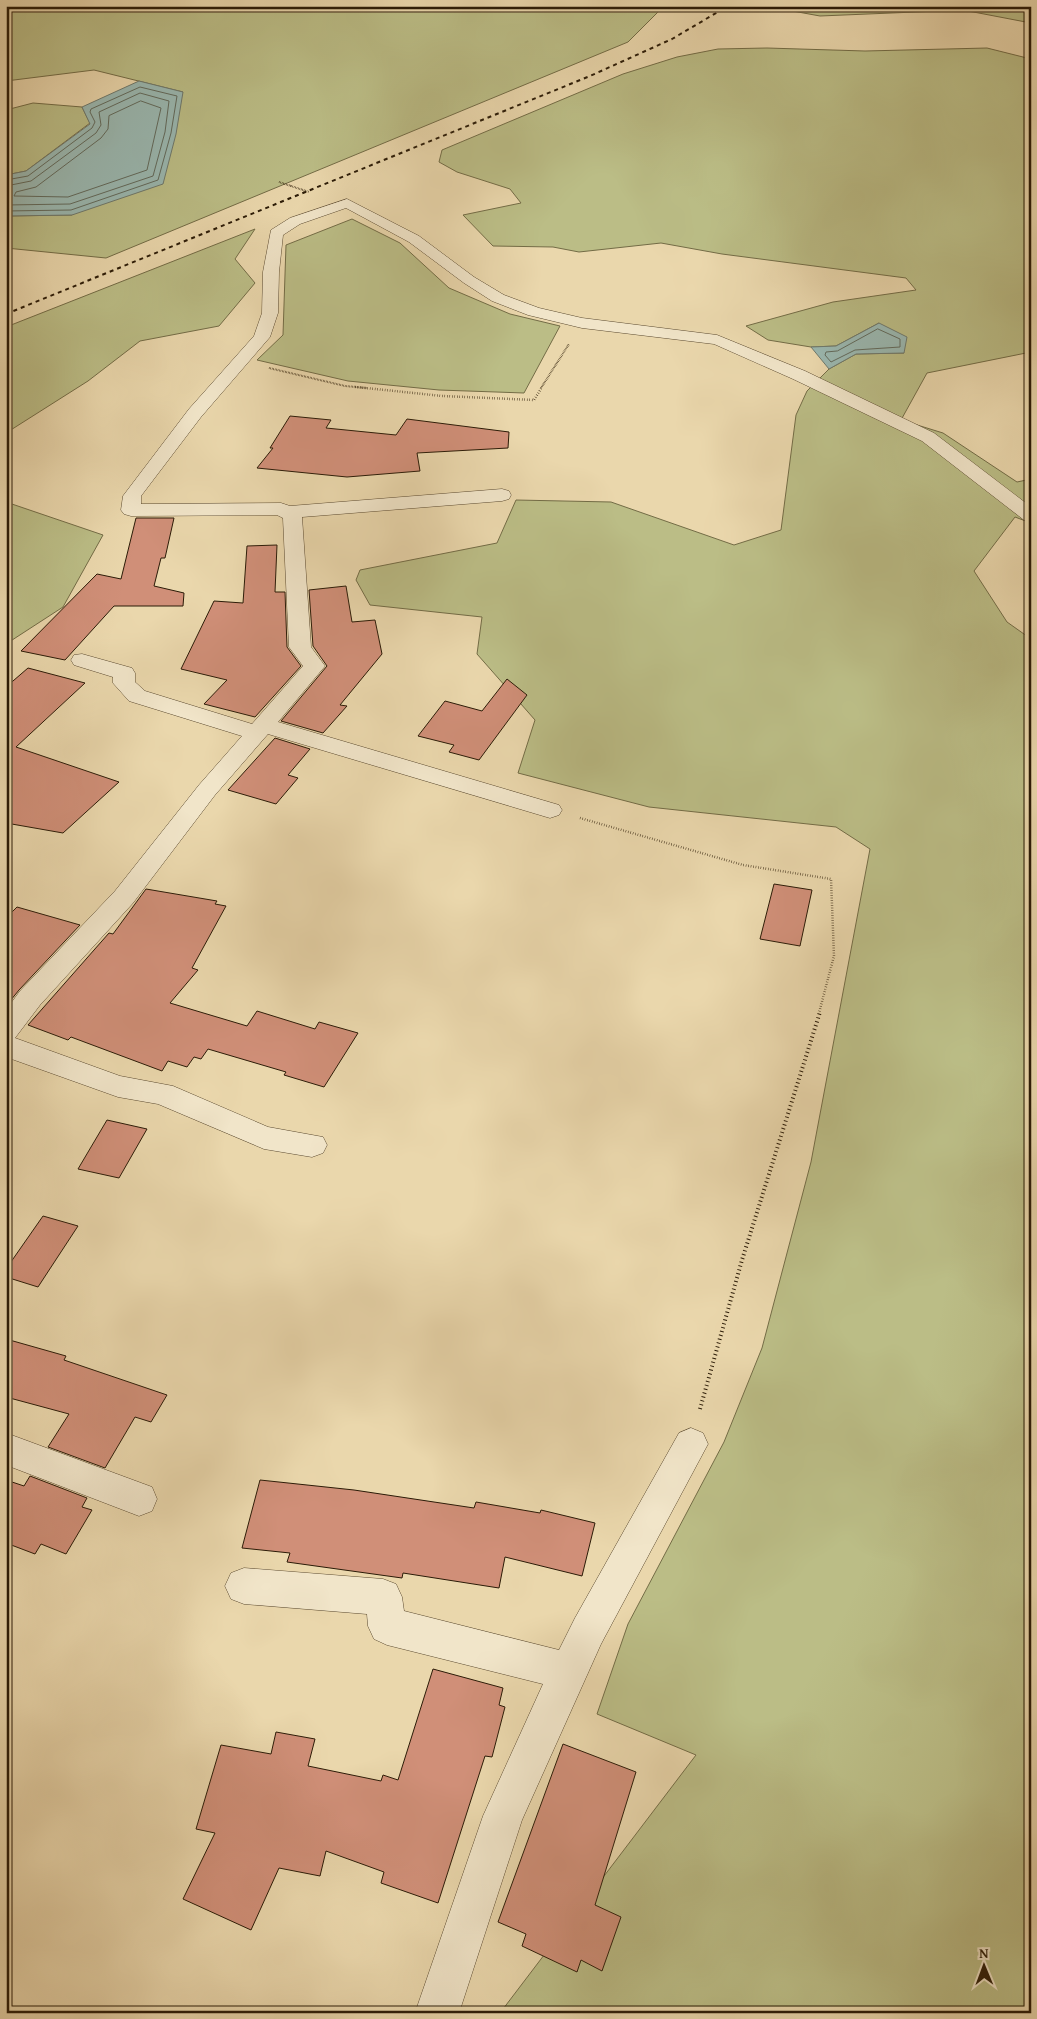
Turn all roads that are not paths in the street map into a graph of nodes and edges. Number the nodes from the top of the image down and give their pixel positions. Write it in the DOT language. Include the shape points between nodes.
graph roads {
  1 [pos="502,495"];
  2 [pos="286,512"];
  3 [pos="1031,516"];
  4 [pos="82,660"];
  5 [pos="260,729"];
  6 [pos="550,810"];
  7 [pos="6,1031"];
  8 [pos="6,1046"];
  9 [pos="312,1145"];
  10 [pos="691,1444"];
  11 [pos="6,1449"];
  12 [pos="139,1499"];
  13 [pos="244,1586"];
  14 [pos="570,1672"];
  15 [pos="437,2013"];
  1 -- 2 [label="street"];
  2 -- 3 [label="street" via="281,509 131,510 132,496 195,413 262,337 270,313 276,233 295,221 347,203 414,239 498,298 534,312 582,323 717,340 772,363 928,437"];
  2 -- 5 [label="street" via="292,515 300,647 314,666"];
  4 -- 5 [label="street" via="124,673 124,682 138,696"];
  5 -- 6 [label="street"];
  5 -- 7 [label="street" via="207,790 124,897 30,998"];
  8 -- 9 [label="street" via="118,1086 163,1094 264,1138"];
  10 -- 14 [label="street" via="588,1631"];
  11 -- 12 [label="street"];
  13 -- 14 [label="street" via="383,1597 387,1626"];
  14 -- 15 [label="street" via="503,1816"];
}
